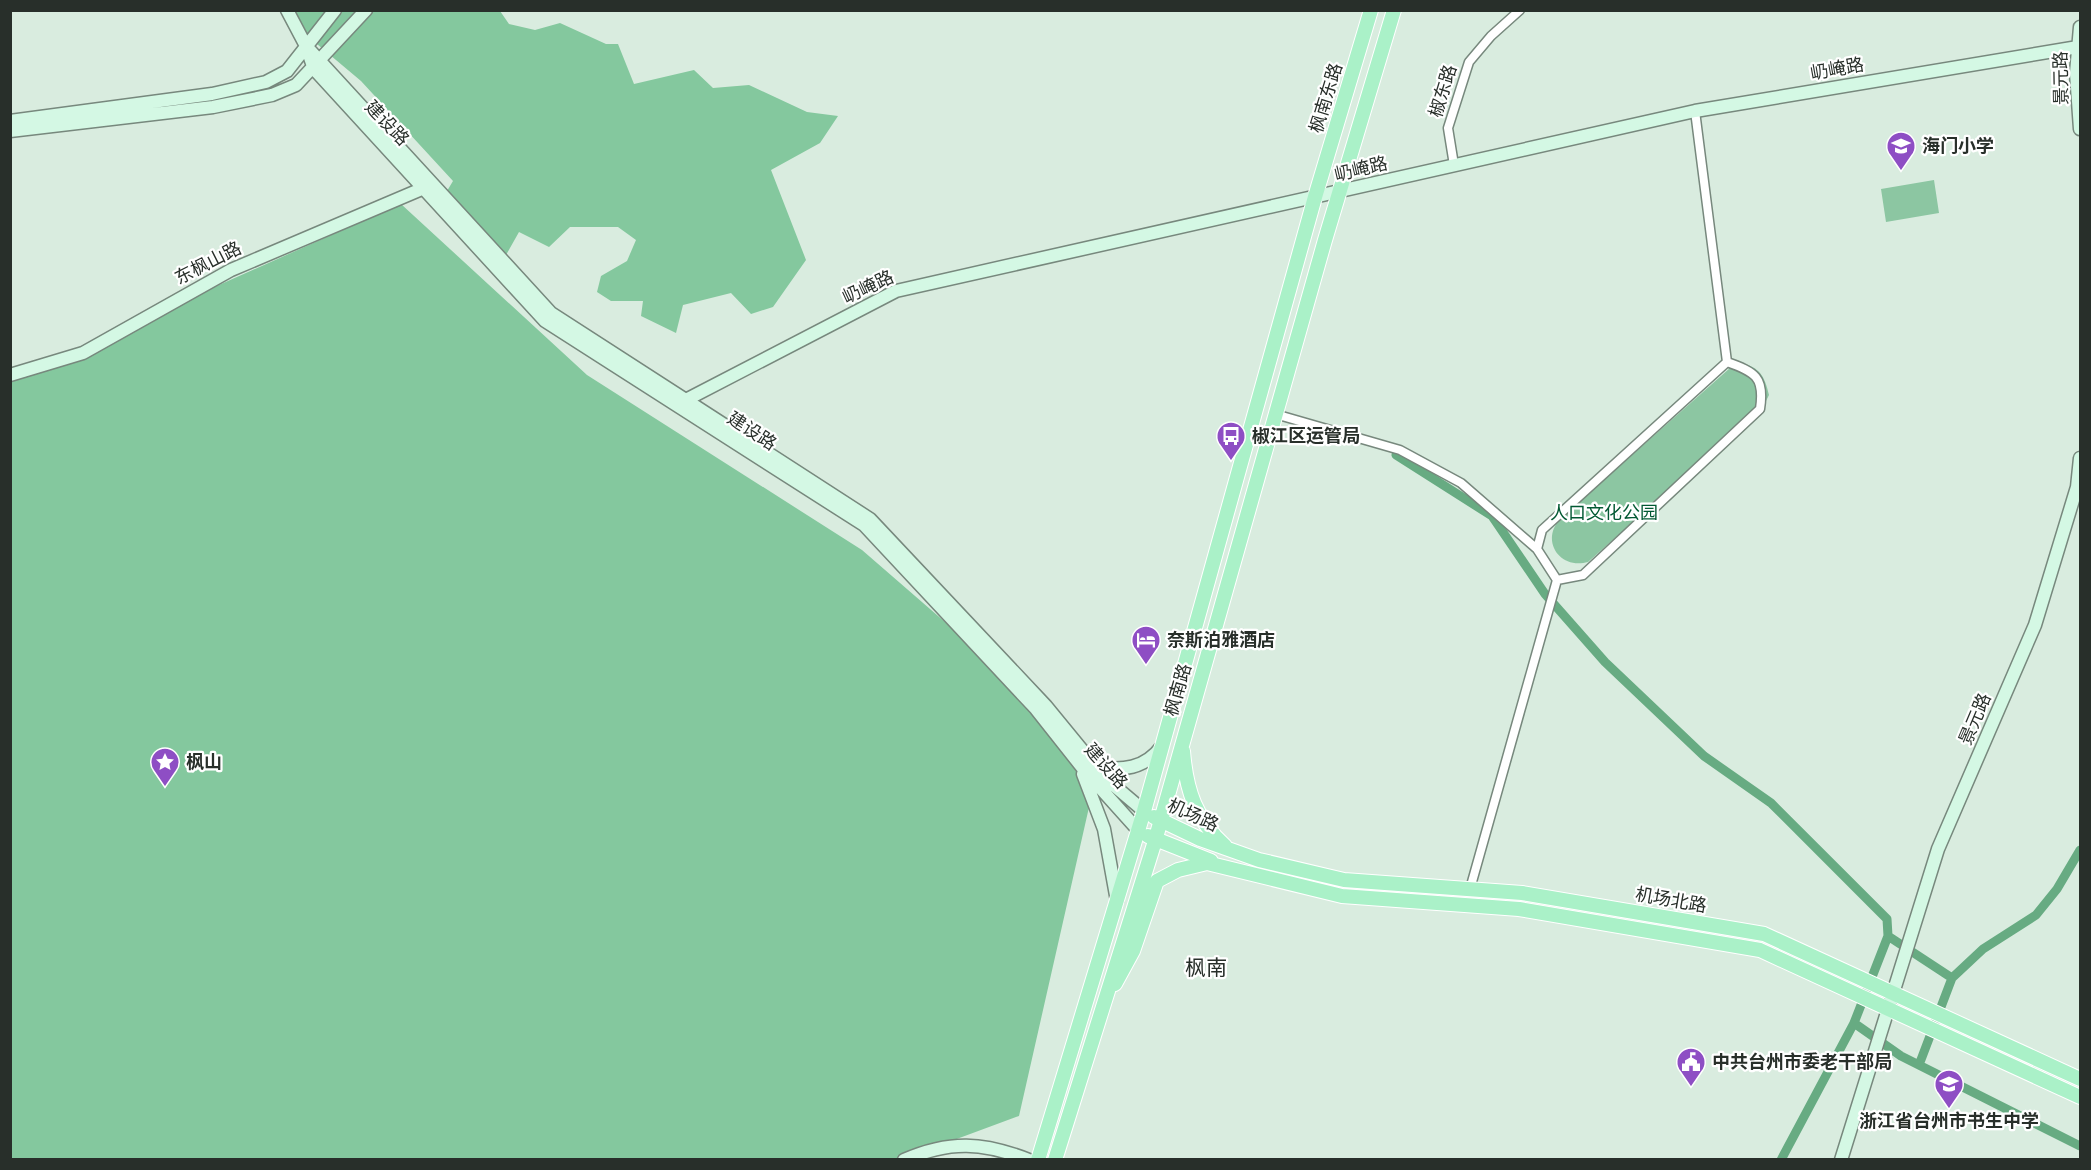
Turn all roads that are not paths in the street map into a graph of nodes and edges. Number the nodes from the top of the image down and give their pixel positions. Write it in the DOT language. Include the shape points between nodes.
graph roads {
  1 [pos="286,10"];
  2 [pos="335,10"];
  3 [pos="366,10"];
  4 [pos="1371,10"];
  5 [pos="1394,10"];
  6 [pos="1520,10"];
  7 [pos="2080,27"];
  8 [pos="306,46"];
  9 [pos="2078,47"];
  10 [pos="318,65"];
  11 [pos="1695,111"];
  12 [pos="10,121"];
  13 [pos="2080,129"];
  14 [pos="10,131"];
  15 [pos="1454,165"];
  16 [pos="424,188"];
  17 [pos="1339,193"];
  18 [pos="1315,197"];
  19 [pos="1727,362"];
  20 [pos="10,375"];
  21 [pos="682,402"];
  22 [pos="1275,414"];
  23 [pos="2080,458"];
  24 [pos="1537,549"];
  25 [pos="1557,580"];
  26 [pos="1183,741"];
  27 [pos="1163,745"];
  28 [pos="1079,764"];
  29 [pos="1096,767"];
  30 [pos="1144,811"];
  31 [pos="1160,821"];
  32 [pos="1138,830"];
  33 [pos="1155,841"];
  34 [pos="1229,849"];
  35 [pos="1230,868"];
  36 [pos="1470,889"];
  37 [pos="1117,902"];
  38 [pos="1894,992"];
  39 [pos="1106,997"];
  40 [pos="1887,1014"];
  41 [pos="2080,1079"];
  42 [pos="2080,1097"];
  43 [pos="904,1160"];
  44 [pos="1029,1160"];
  45 [pos="1038,1160"];
  46 [pos="1055,1160"];
  47 [pos="1841,1160"];
  1 -- 8 [label="main road, 建设路"];
  2 -- 8 [label="main road"];
  3 -- 10 [label="main road"];
  4 -- 18 [label="main road, 枫南东路"];
  5 -- 17 [label="main road, 枫南路"];
  6 -- 15 [label="street, 椒东路" via="1469,62 1449,128"];
  7 -- 9 [label="main road, 景元路"];
  8 -- 10 [label="main road, 建设路"];
  8 -- 12 [label="main road" via="287,71 267,82 212,94"];
  9 -- 11 [label="main road, 屷崦路"];
  9 -- 13 [label="main road, 景元路"];
  10 -- 14 [label="main road" via="296,85 272,95 213,107"];
  10 -- 16 [label="main road, 建设路"];
  10 -- 21 [label="main road, 建设路" via="551,313"];
  11 -- 15 [label="main road, 屷崦路"];
  11 -- 19 [label="street"];
  15 -- 17 [label="main road, 屷崦路"];
  16 -- 20 [label="main road, 东枫山路" via="231,270 83,353"];
  16 -- 21 [label="main road, 建设路" via="544,321"];
  17 -- 18 [label="main road, 屷崦路"];
  17 -- 22 [label="main road, 枫南路"];
  18 -- 21 [label="main road, 屷崦路" via="896,291"];
  18 -- 27 [label="main road, 枫南路"];
  19 -- 24 [label="street" via="1542,530"];
  19 -- 25 [label="street" via="1758,378 1763,391 1760,409 1583,575"];
  21 -- 28 [label="main road, 建设路" via="864,525 1036,709"];
  21 -- 29 [label="main road, 建设路" via="870,519 1046,706"];
  22 -- 24 [label="street" via="1400,450 1461,483"];
  22 -- 26 [label="main road, 枫南路"];
  23 -- 38 [label="main road, 景元路" via="2076,487 2035,625 1938,849"];
  24 -- 25 [label="street"];
  25 -- 36 [label="street"];
  26 -- 31 [label="main road, 枫南路"];
  26 -- 34 [label="main road" via="1192,801 1206,826"];
  27 -- 29 [label="main road" via="1144,764 1134,768"];
  27 -- 30 [label="main road, 枫南路"];
  28 -- 32 [label="main road, 建设路"];
  28 -- 37 [label="main road" via="1104,829"];
  29 -- 30 [label="main road, 建设路"];
  30 -- 31 [label="main road, 机场路"];
  30 -- 32 [label="main road, 枫南路"];
  31 -- 33 [label="main road, 枫南路"];
  31 -- 34 [label="main road, 机场路"];
  32 -- 33 [label="main road, 建设路"];
  32 -- 37 [label="main road, 枫南路"];
  33 -- 35 [label="main road, 机场路"];
  33 -- 39 [label="main road, 枫南路"];
  34 -- 36 [label="main road, 机场北路" via="1344,880"];
  35 -- 39 [label="main road" via="1207,863 1178,870 1157,881 1133,951"];
  35 -- 40 [label="main road, 机场北路" via="1342,896 1519,909 1760,950"];
  36 -- 38 [label="main road, 机场北路" via="1522,893 1764,934"];
  37 -- 45 [label="main road, 枫南路"];
  38 -- 40 [label="main road, 景元路"];
  38 -- 41 [label="main road, 机场北路"];
  39 -- 46 [label="main road, 枫南路"];
  40 -- 42 [label="main road, 机场北路"];
  40 -- 47 [label="main road, 景元路"];
  43 -- 44 [label="main road" via="945,1146 975,1144 1003,1149"];
}
